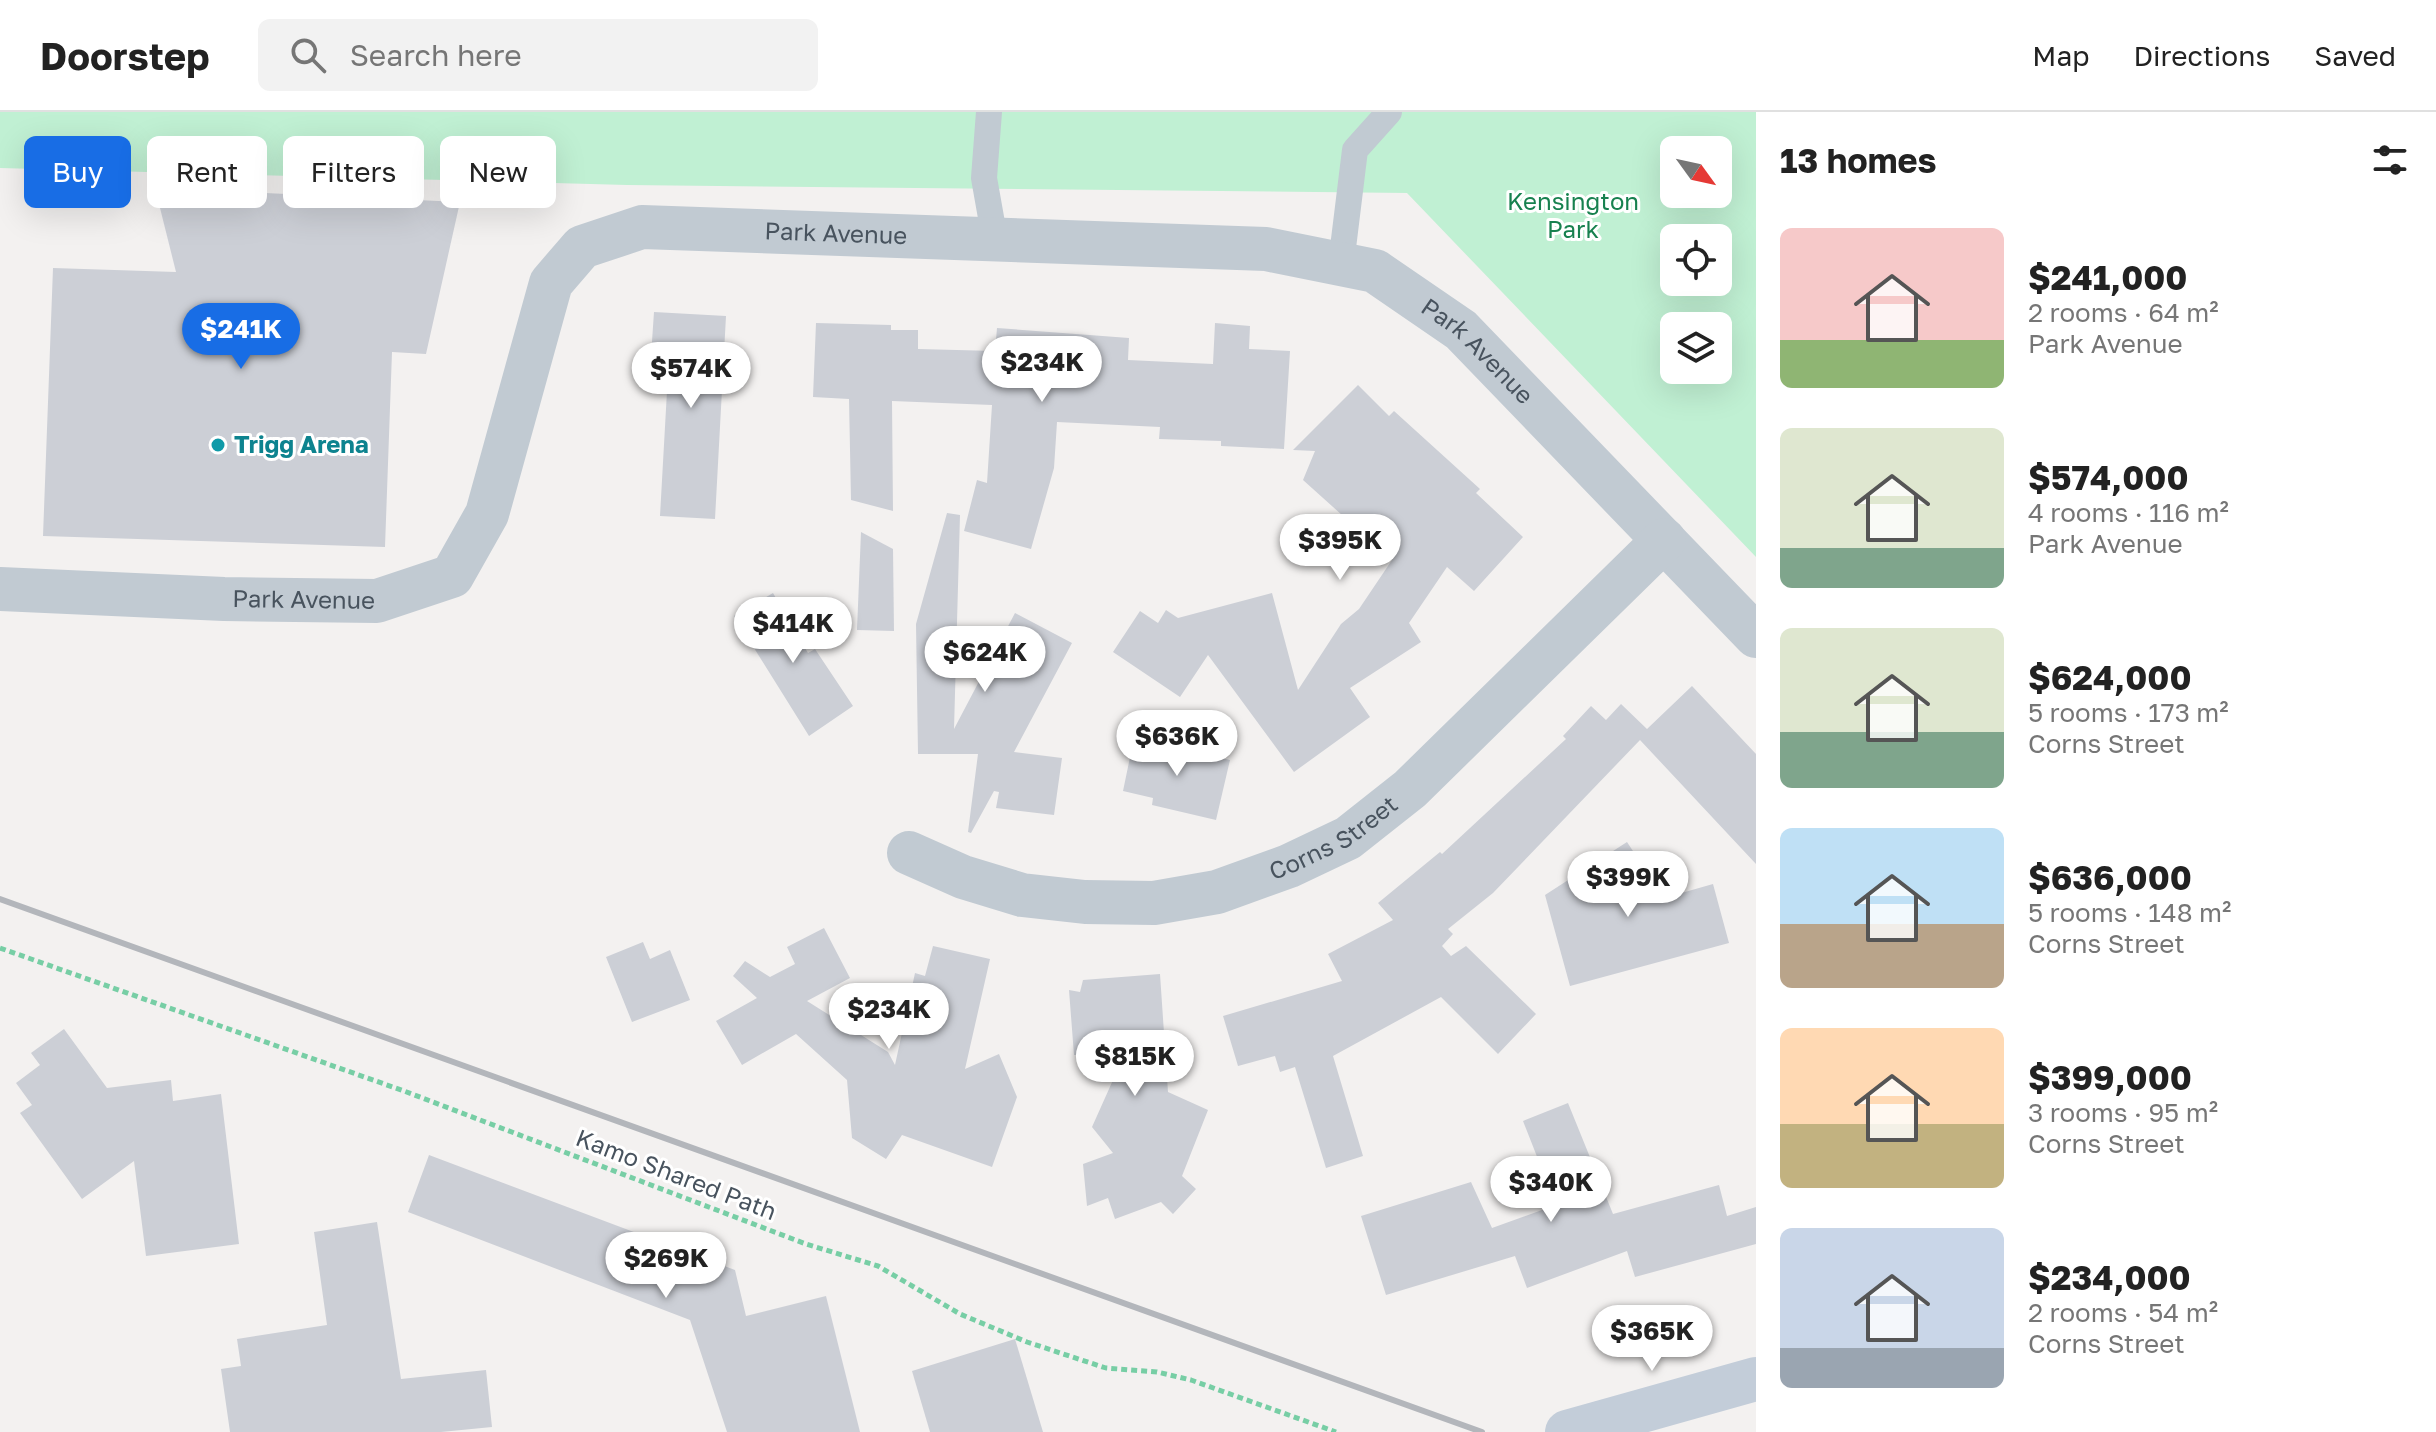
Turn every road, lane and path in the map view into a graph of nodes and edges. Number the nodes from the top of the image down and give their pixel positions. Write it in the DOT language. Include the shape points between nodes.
graph roads {
  1 [pos="989,112"];
  2 [pos="1389,112"];
  3 [pos="995,240"];
  4 [pos="1341,264"];
  5 [pos="1664,540"];
  6 [pos="0,589"];
  7 [pos="1756,636"];
  8 [pos="909,853"];
  9 [pos="0,948"];
  10 [pos="1756,1379"];
  11 [pos="1336,1432"];
  12 [pos="1567,1432"];
  1 -- 3 [label="lane" via="984,178"];
  2 -- 4 [label="lane" via="1355,150"];
  3 -- 4 [label="street, Park Avenue" via="1266,249"];
  3 -- 6 [label="street, Park Avenue" via="642,227 582,247 551,283 487,514 452,576 377,601"];
  4 -- 5 [label="street, Park Avenue" via="1375,271 1461,330"];
  5 -- 7 [label="street, Park Avenue"];
  5 -- 8 [label="street, Corns Street" via="1410,789 1348,838 1289,866 1217,892 1154,903 1085,902 1022,895"];
  9 -- 11 [label="path, Kamo Shared Path" via="878,1266 960,1314 1027,1342 1106,1368 1191,1380"];
  10 -- 12 [label="main road"];
}
